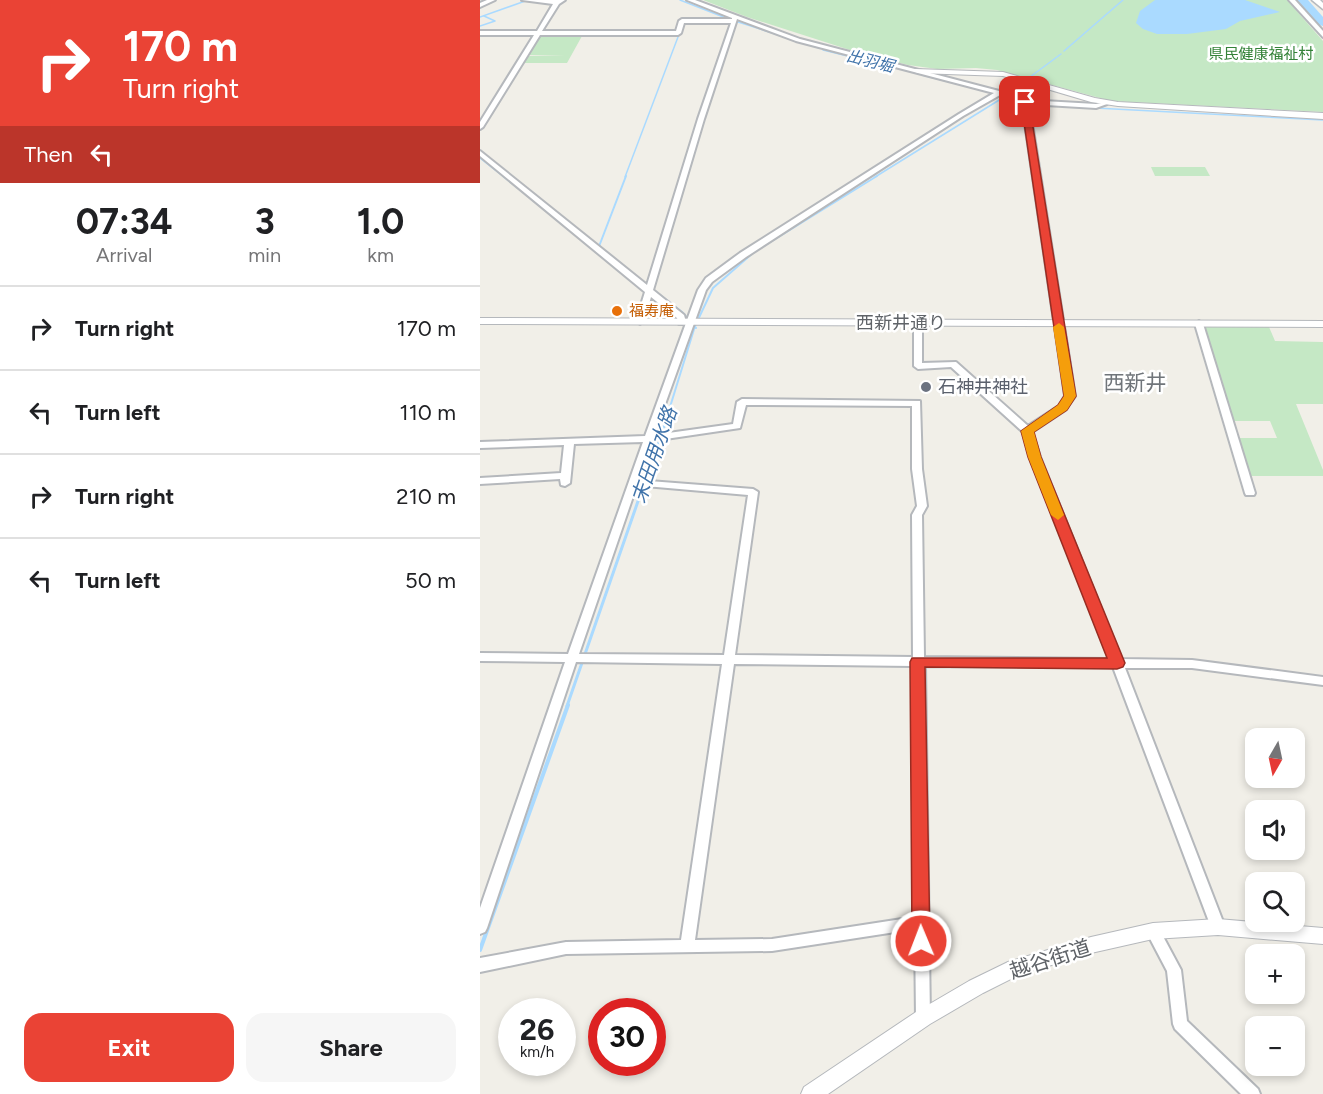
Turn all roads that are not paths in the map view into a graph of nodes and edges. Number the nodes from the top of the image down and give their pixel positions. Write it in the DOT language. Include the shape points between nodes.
graph roads {
  1 [pos="492,0"];
  2 [pos="525,0"];
  3 [pos="690,0"];
  4 [pos="1292,0"];
  5 [pos="1316,0"];
  6 [pos="559,2"];
  7 [pos="480,5"];
  8 [pos="1323,8"];
  9 [pos="733,20"];
  10 [pos="480,33"];
  11 [pos="537,34"];
  12 [pos="1323,35"];
  13 [pos="918,70"];
  14 [pos="1021,81"];
  15 [pos="1036,82"];
  16 [pos="1000,93"];
  17 [pos="1011,96"];
  18 [pos="1025,102"];
  19 [pos="1105,103"];
  20 [pos="1323,116"];
  21 [pos="480,127"];
  22 [pos="480,153"];
  23 [pos="650,290"];
  24 [pos="480,321"];
  25 [pos="640,321"];
  26 [pos="686,322"];
  27 [pos="918,323"];
  28 [pos="1058,323"];
  29 [pos="1198,324"];
  30 [pos="1323,324"];
  31 [pos="1027,431"];
  32 [pos="648,439"];
  33 [pos="569,442"];
  34 [pos="480,445"];
  35 [pos="480,481"];
  36 [pos="649,484"];
  37 [pos="1250,493"];
  38 [pos="480,657"];
  39 [pos="574,657"];
  40 [pos="729,661"];
  41 [pos="917,662"];
  42 [pos="1117,663"];
  43 [pos="1323,681"];
  44 [pos="920,922"];
  45 [pos="1218,927"];
  46 [pos="480,928"];
  47 [pos="1153,931"];
  48 [pos="1323,936"];
  49 [pos="687,946"];
  50 [pos="480,965"];
  51 [pos="923,1018"];
  52 [pos="811,1094"];
  53 [pos="1252,1094"];
  1 -- 7 [label="street"];
  2 -- 6 [label="street"];
  3 -- 9 [label="street"];
  4 -- 12 [label="street"];
  5 -- 8 [label="main road"];
  6 -- 11 [label="street"];
  9 -- 11 [label="street" via="682,21 678,33"];
  9 -- 13 [label="street"];
  9 -- 23 [label="street"];
  10 -- 11 [label="street"];
  11 -- 21 [label="street"];
  13 -- 15 [label="street" via="990,72"];
  13 -- 16 [label="street"];
  14 -- 16 [label="street"];
  15 -- 17 [label="street"];
  15 -- 19 [label="street"];
  16 -- 17 [label="street"];
  16 -- 26 [label="street" via="734,261 709,280"];
  17 -- 18 [label="street"];
  18 -- 19 [label="street" via="1096,106"];
  18 -- 28 [label="street"];
  19 -- 20 [label="street"];
  22 -- 23 [label="street"];
  23 -- 25 [label="street"];
  23 -- 26 [label="street"];
  24 -- 25 [label="street, 西新井通り"];
  25 -- 26 [label="street, 西新井通り"];
  26 -- 27 [label="street, 西新井通り"];
  26 -- 32 [label="street"];
  27 -- 28 [label="street, 西新井通り"];
  27 -- 31 [label="street" via="918,366 952,364"];
  28 -- 29 [label="street, 西新井通り"];
  28 -- 31 [label="street" via="1070,396 1062,408"];
  29 -- 30 [label="street, 西新井通り"];
  29 -- 37 [label="street"];
  31 -- 42 [label="street"];
  32 -- 33 [label="street"];
  32 -- 39 [label="street"];
  32 -- 41 [label="street" via="737,426 742,402 917,403 917,469 922,506 917,515"];
  33 -- 34 [label="street"];
  33 -- 35 [label="street" via="566,479"];
  36 -- 40 [label="street" via="753,492"];
  38 -- 39 [label="street"];
  39 -- 40 [label="street"];
  39 -- 46 [label="street"];
  40 -- 41 [label="street"];
  40 -- 49 [label="street"];
  41 -- 42 [label="street"];
  41 -- 44 [label="street"];
  42 -- 43 [label="street" via="1192,664"];
  42 -- 45 [label="street"];
  44 -- 49 [label="street" via="772,945"];
  44 -- 51 [label="street"];
  45 -- 47 [label="street, 越谷街道"];
  45 -- 48 [label="street, 越谷街道"];
  47 -- 51 [label="street, 越谷街道" via="1015,968"];
  47 -- 53 [label="street" via="1174,970 1180,1024"];
  49 -- 50 [label="street" via="566,948"];
  51 -- 52 [label="street, 越谷街道"];
}
